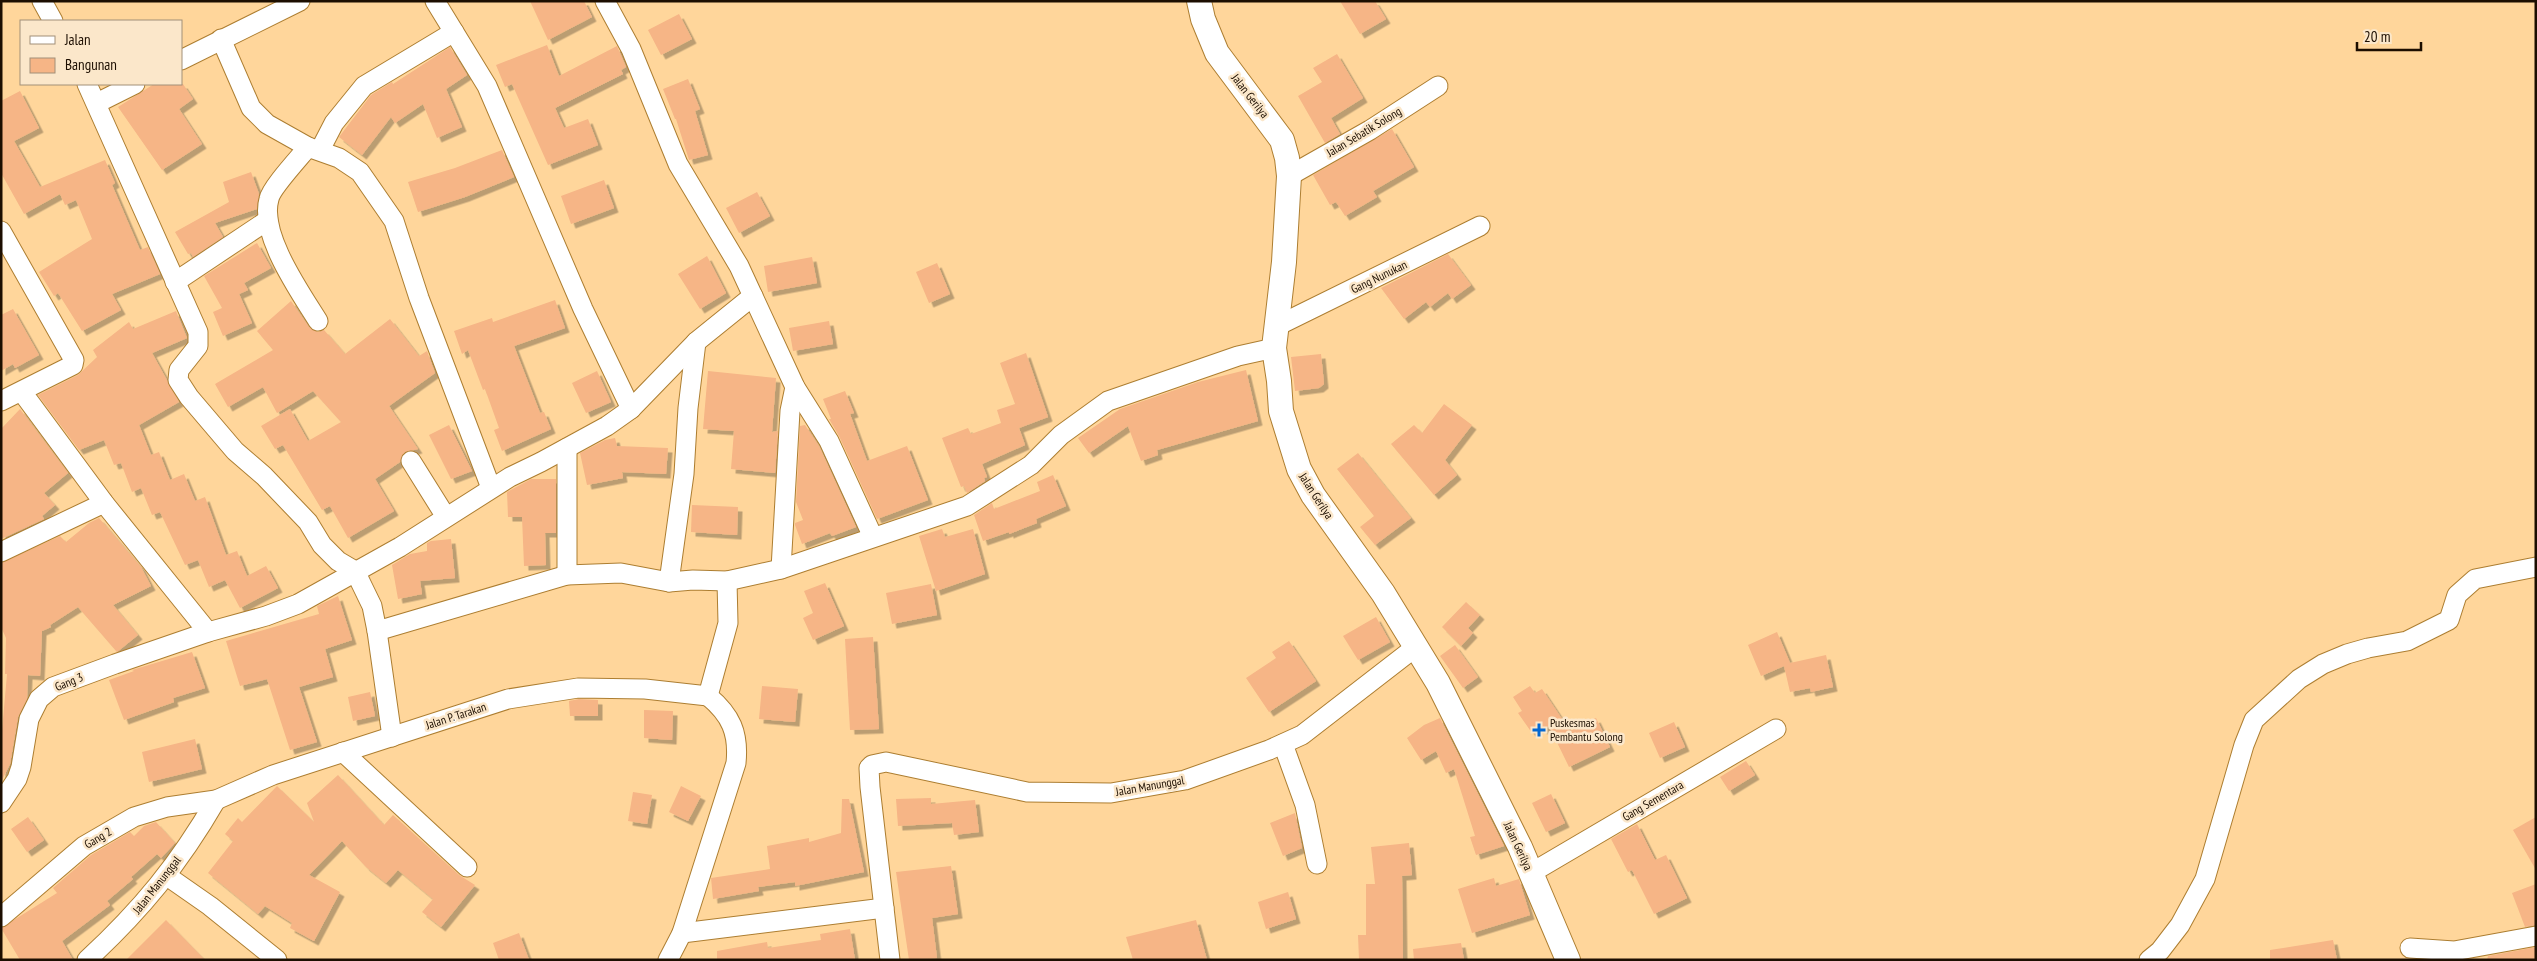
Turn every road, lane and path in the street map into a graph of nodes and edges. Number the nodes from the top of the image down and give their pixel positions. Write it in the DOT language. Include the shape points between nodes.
graph roads {
  1 [pos="42,1"];
  2 [pos="300,1"];
  3 [pos="435,1"];
  4 [pos="606,1"];
  5 [pos="1200,1"];
  6 [pos="52,20"];
  7 [pos="454,32"];
  8 [pos="221,39"];
  9 [pos="182,59"];
  10 [pos="88,85"];
  11 [pos="133,85"];
  12 [pos="1438,86"];
  13 [pos="97,103"];
  14 [pos="314,148"];
  15 [pos="1289,176"];
  16 [pos="268,220"];
  17 [pos="1480,226"];
  18 [pos="1,231"];
  19 [pos="174,282"];
  20 [pos="753,296"];
  21 [pos="318,321"];
  22 [pos="1275,337"];
  23 [pos="696,342"];
  24 [pos="796,387"];
  25 [pos="22,392"];
  26 [pos="1,401"];
  27 [pos="631,409"];
  28 [pos="567,448"];
  29 [pos="411,461"];
  30 [pos="491,488"];
  31 [pos="104,504"];
  32 [pos="446,517"];
  33 [pos="873,537"];
  34 [pos="1,552"];
  35 [pos="2536,567"];
  36 [pos="781,569"];
  37 [pos="355,571"];
  38 [pos="567,575"];
  39 [pos="727,581"];
  40 [pos="669,582"];
  41 [pos="377,631"];
  42 [pos="208,632"];
  43 [pos="1417,646"];
  44 [pos="708,696"];
  45 [pos="1776,729"];
  46 [pos="392,737"];
  47 [pos="1283,744"];
  48 [pos="343,752"];
  49 [pos="216,800"];
  50 [pos="1,803"];
  51 [pos="1317,864"];
  52 [pos="467,867"];
  53 [pos="1531,873"];
  54 [pos="167,876"];
  55 [pos="884,908"];
  56 [pos="1,917"];
  57 [pos="682,933"];
  58 [pos="2536,936"];
  59 [pos="2410,948"];
  60 [pos="87,960"];
  61 [pos="277,960"];
  62 [pos="668,960"];
  63 [pos="890,960"];
  64 [pos="1568,960"];
  65 [pos="2149,960"];
  1 -- 6 [label="street"];
  2 -- 8 [label="street"];
  3 -- 7 [label="street"];
  4 -- 20 [label="street" via="631,49 678,164 739,266"];
  5 -- 15 [label="street, Jalan Gerilya" via="1203,20 1217,53 1282,140"];
  7 -- 14 [label="street" via="364,86"];
  7 -- 27 [label="street" via="487,86 583,309"];
  8 -- 9 [label="street"];
  8 -- 14 [label="street" via="251,108 267,124"];
  10 -- 13 [label="street"];
  11 -- 13 [label="street"];
  12 -- 15 [label="street, Jalan Sebatik Solong" via="1370,130"];
  13 -- 19 [label="street"];
  14 -- 16 [label="street" via="269,197"];
  14 -- 30 [label="street" via="339,158 360,172 394,221 419,298"];
  15 -- 22 [label="street, Jalan Gerilya"];
  16 -- 19 [label="street"];
  16 -- 21 [label="street" via="291,277"];
  17 -- 22 [label="street, Gang Nunukan"];
  18 -- 25 [label="street" via="74,360 73,365"];
  19 -- 37 [label="street" via="199,340 179,370 178,380 235,451 308,522 322,545 338,561"];
  20 -- 23 [label="street, Gang 3"];
  20 -- 24 [label="street"];
  22 -- 33 [label="street, Gang Nunukan" via="1238,356 1108,401 1061,435 1031,465 967,506"];
  22 -- 43 [label="street, Jalan Gerilya" via="1280,411 1298,469"];
  23 -- 27 [label="street, Gang 3"];
  23 -- 40 [label="street" via="684,474"];
  24 -- 33 [label="street" via="829,441"];
  24 -- 36 [label="street" via="789,420"];
  25 -- 26 [label="street"];
  25 -- 31 [label="street"];
  27 -- 28 [label="street, Gang 3" via="608,426"];
  28 -- 30 [label="street, Gang 3"];
  28 -- 38 [label="street"];
  29 -- 32 [label="street"];
  30 -- 32 [label="street, Gang 3"];
  31 -- 34 [label="street"];
  31 -- 42 [label="street"];
  32 -- 37 [label="street, Gang 3"];
  33 -- 36 [label="street, Gang Nunukan"];
  35 -- 65 [label="street" via="2475,578 2457,595 2449,620 2407,641 2354,652 2323,664 2300,678 2254,720 2205,879 2180,926"];
  36 -- 39 [label="street, Gang Nunukan"];
  37 -- 41 [label="street" via="372,606"];
  37 -- 42 [label="street, Gang 3" via="298,604"];
  38 -- 40 [label="street, Gang Nunukan" via="621,573"];
  38 -- 41 [label="street, Gang Nunukan"];
  39 -- 40 [label="street, Gang Nunukan"];
  39 -- 44 [label="street" via="728,622"];
  41 -- 46 [label="street"];
  42 -- 50 [label="street, Gang 3" via="53,687 39,699 29,719 21,768"];
  43 -- 47 [label="street, Jalan Manunggal" via="1302,735"];
  43 -- 53 [label="street, Jalan Gerilya"];
  44 -- 46 [label="street, Jalan P. Tarakan" via="645,689 578,688 508,699"];
  44 -- 57 [label="street" via="723,709 734,732 736,763"];
  45 -- 53 [label="street, Gang Sementara"];
  46 -- 48 [label="street, Jalan P. Tarakan"];
  47 -- 51 [label="street" via="1305,805"];
  47 -- 55 [label="street, Jalan Manunggal" via="1185,780 1112,793 1027,792 877,762 869,768"];
  48 -- 49 [label="street, Jalan P. Tarakan" via="273,775"];
  48 -- 52 [label="street"];
  49 -- 54 [label="street, Jalan Manunggal"];
  49 -- 56 [label="street, Gang 2" via="167,807 134,817 84,846"];
  53 -- 64 [label="street, Jalan Gerilya"];
  54 -- 60 [label="street, Jalan Manunggal" via="131,919"];
  54 -- 61 [label="street"];
  55 -- 57 [label="street"];
  55 -- 63 [label="street"];
  57 -- 62 [label="street"];
  58 -- 59 [label="street" via="2454,951"];
}
